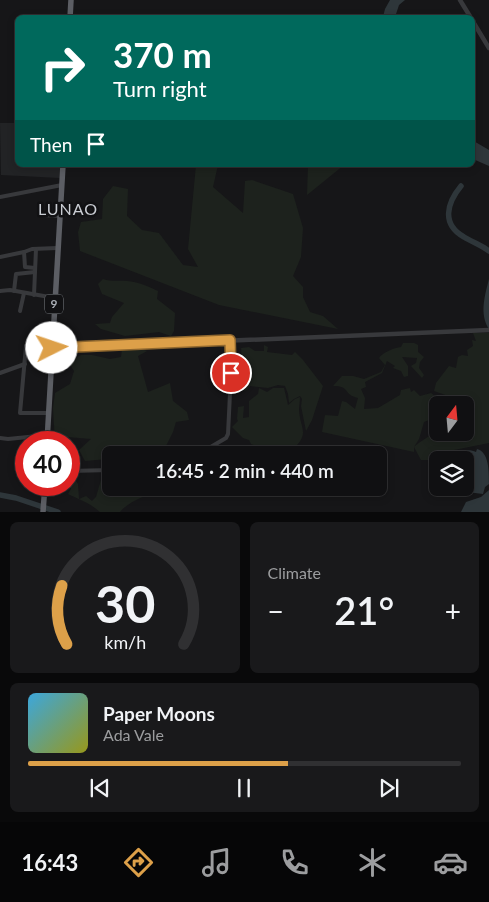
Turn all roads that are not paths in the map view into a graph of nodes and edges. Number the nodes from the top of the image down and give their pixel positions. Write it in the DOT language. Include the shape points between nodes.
graph roads {
  1 [pos="70,0"];
  2 [pos="460,0"];
  3 [pos="70,15"];
  4 [pos="469,15"];
  5 [pos="475,24"];
  6 [pos="489,48"];
  7 [pos="63,167"];
  8 [pos="62,186"];
  9 [pos="0,197"];
  10 [pos="42,215"];
  11 [pos="60,216"];
  12 [pos="36,248"];
  13 [pos="57,248"];
  14 [pos="24,252"];
  15 [pos="0,256"];
  16 [pos="35,270"];
  17 [pos="14,290"];
  18 [pos="0,291"];
  19 [pos="24,293"];
  20 [pos="34,295"];
  21 [pos="55,298"];
  22 [pos="20,311"];
  23 [pos="489,330"];
  24 [pos="230,340"];
  25 [pos="52,348"];
  26 [pos="25,364"];
  27 [pos="0,373"];
  28 [pos="49,412"];
  29 [pos="48,431"];
  30 [pos="0,438"];
  31 [pos="15,438"];
  32 [pos="212,446"];
  33 [pos="102,470"];
  34 [pos="80,471"];
  35 [pos="44,496"];
  36 [pos="43,512"];
  1 -- 3 [label="highway"];
  2 -- 4 [label="street"];
  5 -- 6 [label="street"];
  7 -- 8 [label="highway, 9"];
  8 -- 9 [label="street"];
  8 -- 11 [label="highway, 9"];
  10 -- 11 [label="street"];
  11 -- 13 [label="highway, 9"];
  12 -- 13 [label="street"];
  12 -- 14 [label="street"];
  12 -- 16 [label="street"];
  13 -- 21 [label="highway, 9"];
  14 -- 15 [label="street"];
  14 -- 16 [label="street" via="25,267"];
  16 -- 17 [label="street" via="16,274"];
  16 -- 20 [label="street"];
  17 -- 18 [label="street"];
  17 -- 19 [label="street"];
  19 -- 20 [label="street"];
  19 -- 22 [label="street"];
  20 -- 21 [label="street"];
  21 -- 25 [label="highway, 9"];
  23 -- 24 [label="street"];
  24 -- 25 [label="street"];
  24 -- 32 [label="street" via="228,434"];
  25 -- 26 [label="street" via="26,346"];
  25 -- 28 [label="highway, 9"];
  26 -- 27 [label="street"];
  26 -- 28 [label="street" via="20,413"];
  28 -- 29 [label="highway, 9"];
  30 -- 31 [label="street"];
  33 -- 34 [label="street"];
  35 -- 36 [label="highway"];
}
